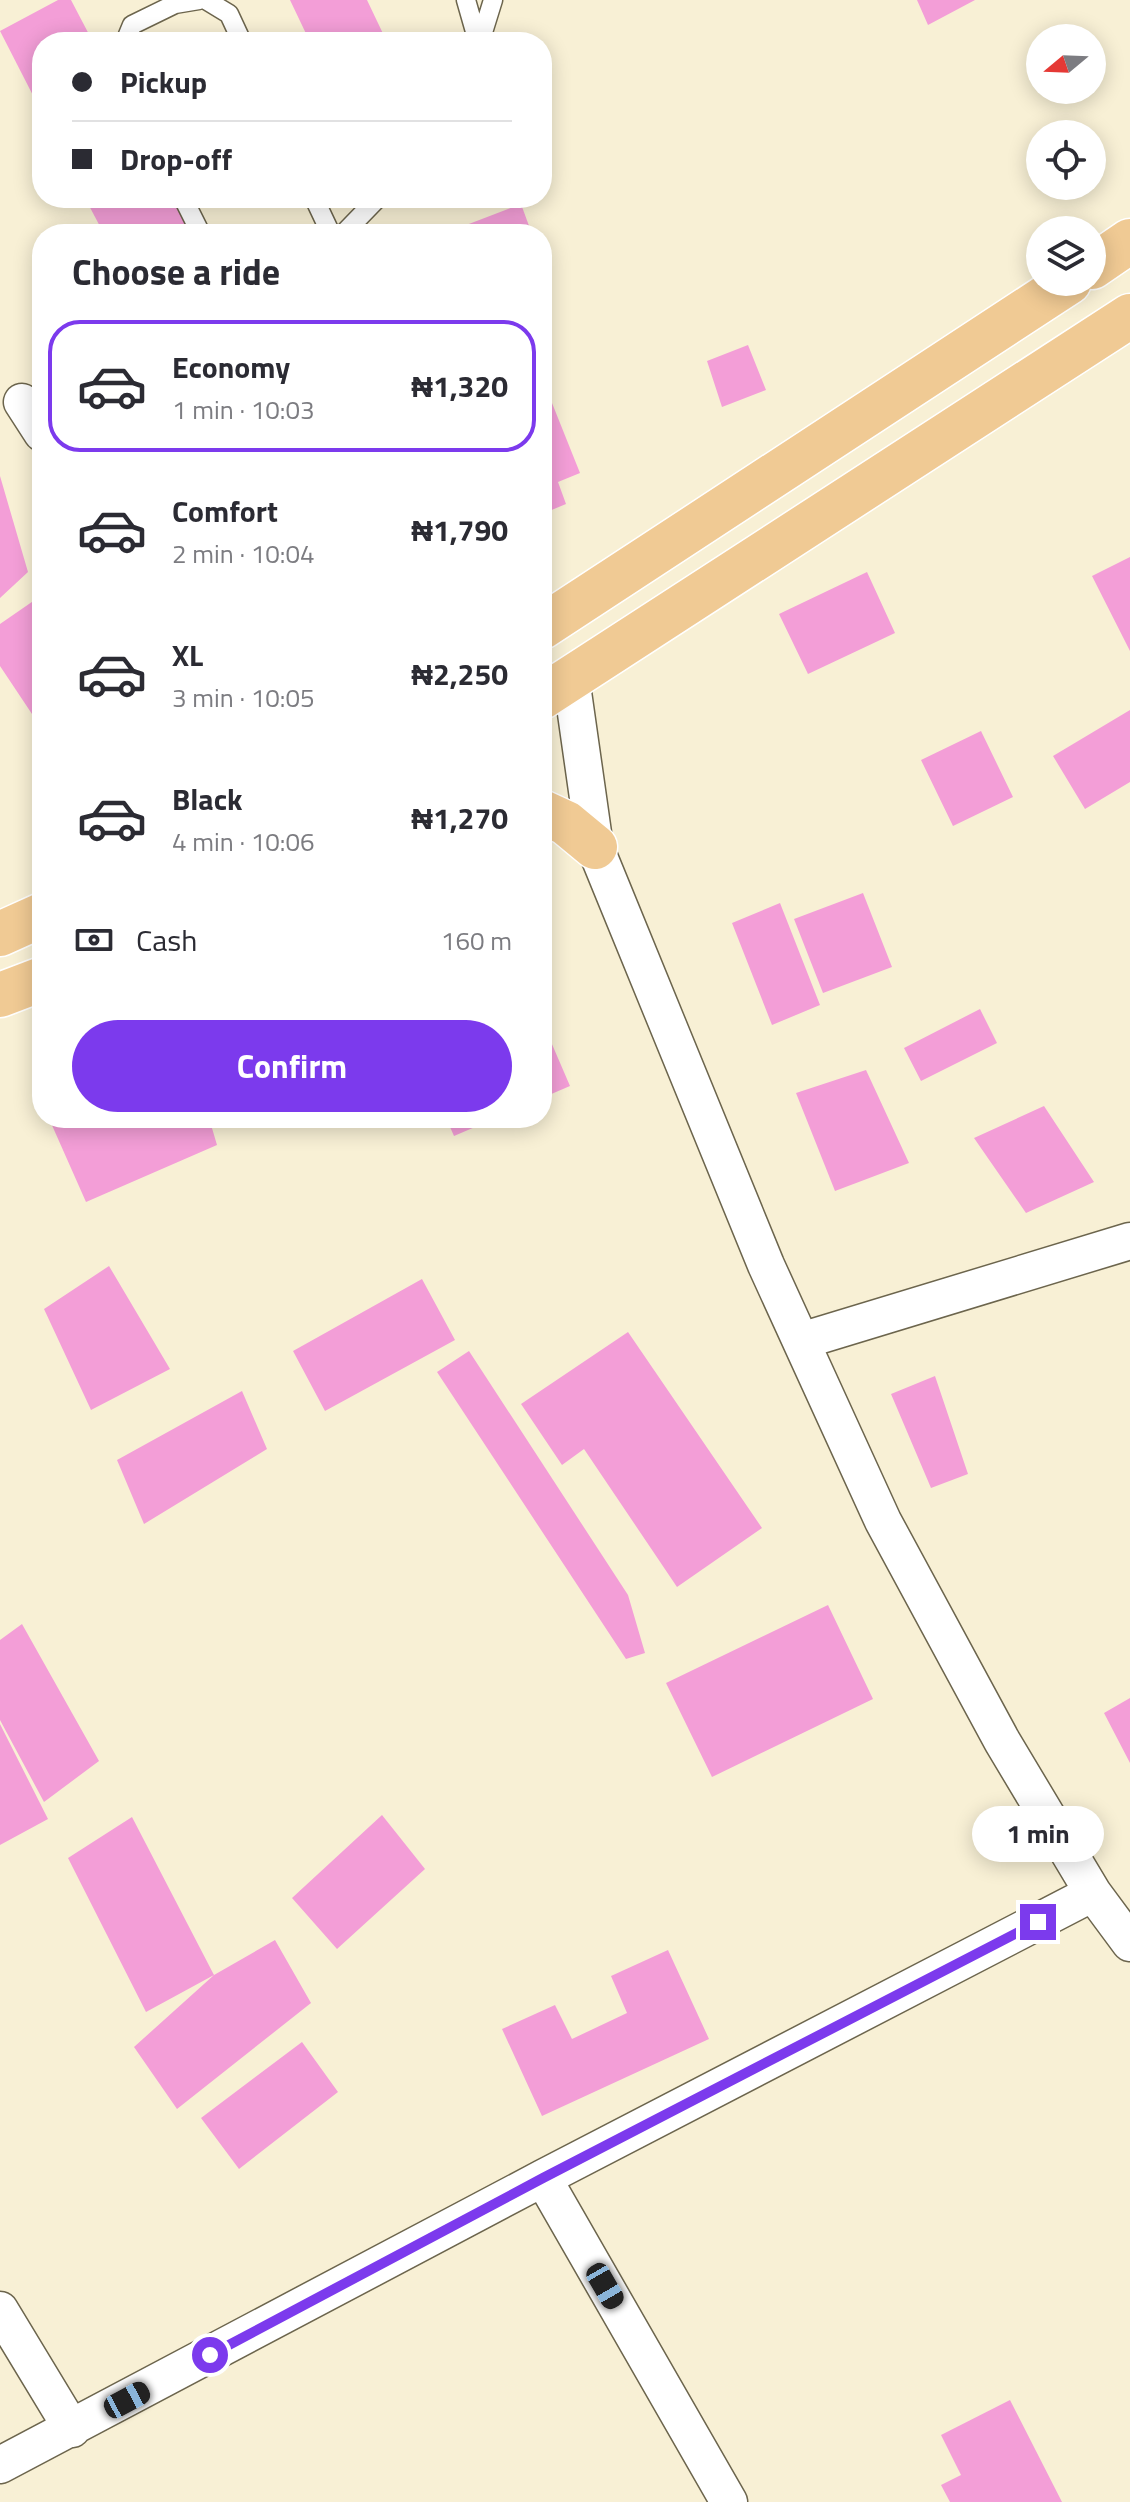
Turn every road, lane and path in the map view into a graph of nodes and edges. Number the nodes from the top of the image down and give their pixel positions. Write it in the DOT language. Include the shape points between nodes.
graph roads {
  1 [pos="199,0"];
  2 [pos="206,0"];
  3 [pos="466,0"];
  4 [pos="493,0"];
  5 [pos="129,32"];
  6 [pos="237,32"];
  7 [pos="476,32"];
  8 [pos="482,32"];
  9 [pos="368,208"];
  10 [pos="353,224"];
  11 [pos="1130,241"];
  12 [pos="1106,257"];
  13 [pos="1048,296"];
  14 [pos="1130,316"];
  15 [pos="22,402"];
  16 [pos="32,418"];
  17 [pos="552,620"];
  18 [pos="556,688"];
  19 [pos="552,817"];
  20 [pos="595,847"];
  21 [pos="32,920"];
  22 [pos="0,934"];
  23 [pos="32,983"];
  24 [pos="0,995"];
  25 [pos="1130,1241"];
  26 [pos="801,1341"];
  27 [pos="1093,1893"];
  28 [pos="1130,1943"];
  29 [pos="543,2178"];
  30 [pos="0,2310"];
  31 [pos="72,2429"];
  32 [pos="0,2465"];
  33 [pos="729,2502"];
  1 -- 5 [label="lane" via="175,4 132,25"];
  2 -- 6 [label="lane" via="229,14"];
  3 -- 7 [label="lane"];
  4 -- 8 [label="lane"];
  9 -- 10 [label="lane"];
  11 -- 12 [label="main road"];
  13 -- 17 [label="main road"];
  14 -- 18 [label="main road"];
  15 -- 16 [label="street"];
  18 -- 20 [label="street"];
  19 -- 20 [label="main road"];
  20 -- 26 [label="street"];
  21 -- 22 [label="main road"];
  23 -- 24 [label="main road"];
  25 -- 26 [label="street"];
  26 -- 27 [label="street" via="883,1521 1002,1741"];
  27 -- 28 [label="street"];
  27 -- 29 [label="street"];
  29 -- 31 [label="street"];
  29 -- 33 [label="street"];
  30 -- 31 [label="street"];
  31 -- 32 [label="street"];
}
